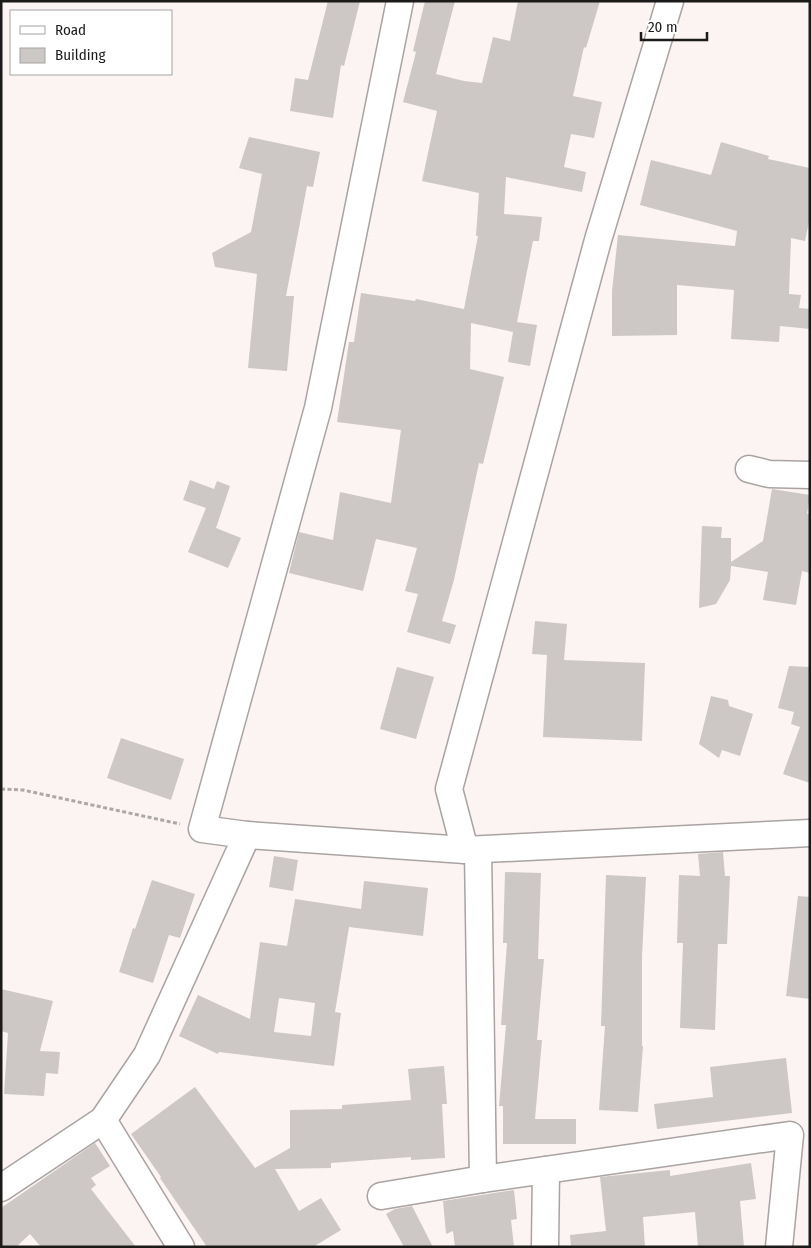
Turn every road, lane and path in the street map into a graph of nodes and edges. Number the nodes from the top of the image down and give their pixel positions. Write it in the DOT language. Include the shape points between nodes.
graph roads {
  1 [pos="400,1"];
  2 [pos="670,1"];
  3 [pos="749,469"];
  4 [pos="810,475"];
  5 [pos="1,789"];
  6 [pos="202,829"];
  7 [pos="810,833"];
  8 [pos="247,835"];
  9 [pos="471,850"];
  10 [pos="103,1120"];
  11 [pos="546,1170"];
  12 [pos="483,1179"];
  13 [pos="1,1188"];
  14 [pos="382,1196"];
  15 [pos="181,1247"];
  16 [pos="545,1247"];
  17 [pos="779,1247"];
  1 -- 6 [label="street" via="318,408"];
  2 -- 9 [label="street" via="598,240 449,790"];
  3 -- 4 [label="street" via="769,474"];
  5 -- 6 [label="path" via="23,790"];
  6 -- 8 [label="street"];
  7 -- 9 [label="street"];
  8 -- 9 [label="street"];
  8 -- 10 [label="street" via="147,1054"];
  9 -- 12 [label="street"];
  10 -- 13 [label="street"];
  10 -- 15 [label="street"];
  11 -- 12 [label="street"];
  11 -- 16 [label="street"];
  11 -- 17 [label="street" via="790,1135"];
  12 -- 14 [label="street"];
}
